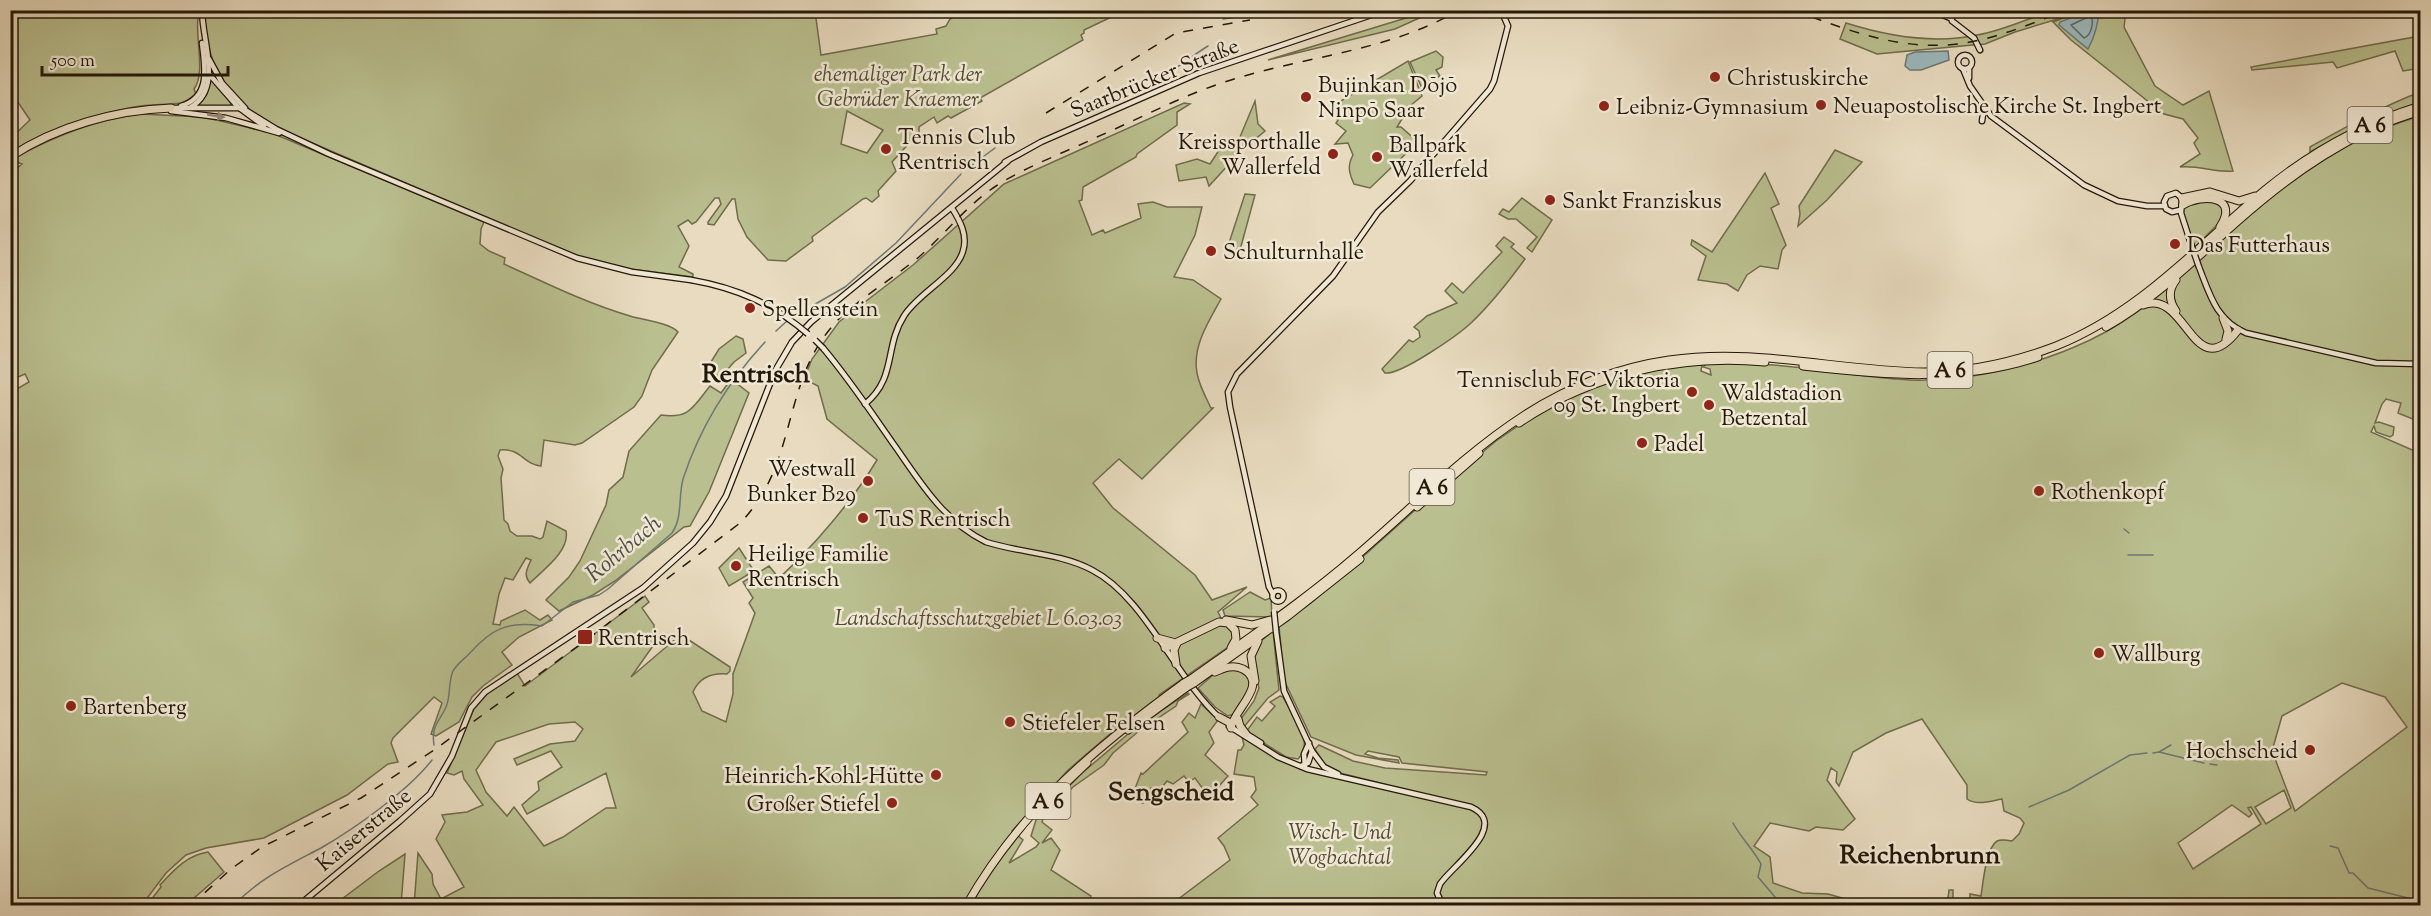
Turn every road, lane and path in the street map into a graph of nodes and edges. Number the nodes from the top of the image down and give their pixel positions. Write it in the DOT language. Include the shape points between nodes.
graph roads {
  1 [pos="202,10"];
  2 [pos="1386,10"];
  3 [pos="1501,10"];
  4 [pos="1931,10"];
  5 [pos="1950,10"];
  6 [pos="1950,18"];
  7 [pos="206,49"];
  8 [pos="1971,59"];
  9 [pos="205,63"];
  10 [pos="1966,68"];
  11 [pos="209,73"];
  12 [pos="2421,106"];
  13 [pos="189,108"];
  14 [pos="238,108"];
  15 [pos="1984,108"];
  16 [pos="171,109"];
  17 [pos="2421,111"];
  18 [pos="251,113"];
  19 [pos="1991,116"];
  20 [pos="272,131"];
  21 [pos="2027,144"];
  22 [pos="329,154"];
  23 [pos="10,157"];
  24 [pos="2267,188"];
  25 [pos="2164,203"];
  26 [pos="2180,206"];
  27 [pos="949,209"];
  28 [pos="2206,242"];
  29 [pos="2183,271"];
  30 [pos="2136,309"];
  31 [pos="2223,318"];
  32 [pos="2236,329"];
  33 [pos="2226,339"];
  34 [pos="1702,358"];
  35 [pos="1715,358"];
  36 [pos="2421,364"];
  37 [pos="874,397"];
  38 [pos="865,404"];
  39 [pos="872,414"];
  40 [pos="1284,612"];
  41 [pos="1273,630"];
  42 [pos="1157,638"];
  43 [pos="1174,643"];
  44 [pos="1165,648"];
  45 [pos="1176,664"];
  46 [pos="521,667"];
  47 [pos="1206,668"];
  48 [pos="1189,683"];
  49 [pos="1221,717"];
  50 [pos="1237,717"];
  51 [pos="1232,726"];
  52 [pos="1246,734"];
  53 [pos="1309,743"];
  54 [pos="1312,751"];
  55 [pos="1304,754"];
  56 [pos="1295,762"];
  57 [pos="1304,767"];
  58 [pos="1338,774"];
  59 [pos="1431,798"];
  60 [pos="298,906"];
  61 [pos="966,906"];
  62 [pos="971,906"];
  63 [pos="1443,906"];
  1 -- 7 [label="main road"];
  1 -- 9 [label="main road"];
  2 -- 27 [label="main road, Saarbrücker Straße" via="1162,88 1041,142 991,172"];
  3 -- 41 [label="main road, bridge" via="1508,26 1490,89 1378,212 1333,276 1229,388 1269,587 1275,596"];
  4 -- 6 [label="main road"];
  5 -- 6 [label="main road"];
  6 -- 8 [label="main road" via="1978,44 1979,50"];
  7 -- 11 [label="main road"];
  7 -- 18 [label="main road" via="222,83"];
  8 -- 10 [label="main road"];
  8 -- 10 [label="main road" via="1964,54 1959,58 1958,64"];
  9 -- 11 [label="main road"];
  9 -- 16 [label="main road" via="205,82 200,94 188,104"];
  10 -- 15 [label="main road" via="1970,86"];
  10 -- 21 [label="main road" via="1972,86 1987,108"];
  11 -- 13 [label="main road" via="205,94"];
  11 -- 14 [label="main road"];
  12 -- 24 [label="highway, A 6" via="2339,140"];
  13 -- 14 [label="main road"];
  13 -- 16 [label="main road"];
  14 -- 18 [label="main road"];
  14 -- 20 [label="main road"];
  15 -- 19 [label="main road"];
  15 -- 19 [label="main road" via="1982,121"];
  16 -- 20 [label="main road, one-way"];
  16 -- 23 [label="highway" via="122,114 63,130"];
  17 -- 29 [label="highway, A 6" via="2355,138 2308,165"];
  18 -- 22 [label="main road"];
  19 -- 21 [label="main road"];
  20 -- 22 [label="main road"];
  21 -- 25 [label="main road" via="2108,197 2141,205"];
  22 -- 38 [label="main road, bridge" via="560,252 607,267 691,280 755,297 808,333"];
  24 -- 26 [label="highway" via="2244,200 2213,192"];
  24 -- 28 [label="highway, A 6"];
  25 -- 26 [label="main road" via="2169,211"];
  25 -- 26 [label="main road" via="2174,193"];
  26 -- 28 [label="highway" via="2207,197 2223,205 2224,220"];
  26 -- 31 [label="main road, bridge" via="2199,267 2214,306"];
  27 -- 37 [label="main road" via="964,234 962,254 905,314 894,337 888,372"];
  27 -- 46 [label="main road, Saarbrücker Straße" via="811,322 783,354 730,487 698,538 643,588"];
  28 -- 35 [label="highway, A 6" via="2163,281 2106,321 2056,345 2009,361 1965,369 1915,371 1765,357"];
  29 -- 30 [label="highway, A 6"];
  29 -- 33 [label="highway" via="2172,288 2173,306 2201,342 2215,345"];
  30 -- 32 [label="highway" via="2150,303 2163,304 2198,343 2210,348 2222,346"];
  30 -- 35 [label="highway, A 6" via="2059,350 2009,366 1965,374 1889,375"];
  31 -- 32 [label="main road"];
  31 -- 33 [label="highway" via="2228,331"];
  32 -- 33 [label="highway"];
  32 -- 36 [label="main road" via="2376,363"];
  34 -- 35 [label="highway, A 6"];
  34 -- 40 [label="highway, A 6" via="1655,362 1610,373 1523,415 1469,455 1358,555"];
  34 -- 41 [label="highway, A 6" via="1612,378 1572,393 1524,419"];
  37 -- 38 [label="main road"];
  37 -- 39 [label="main road"];
  38 -- 39 [label="main road"];
  39 -- 42 [label="main road" via="935,503 961,528 994,545 1077,563 1101,575 1122,592"];
  40 -- 43 [label="highway" via="1258,624 1217,621"];
  40 -- 47 [label="highway, A 6"];
  41 -- 48 [label="highway, A 6"];
  41 -- 50 [label="highway" via="1251,652 1255,691"];
  41 -- 53 [label="main road" via="1282,683"];
  42 -- 43 [label="highway"];
  42 -- 44 [label="main road"];
  43 -- 44 [label="highway"];
  43 -- 45 [label="highway"];
  43 -- 47 [label="highway" via="1215,623 1231,625 1236,633 1233,645"];
  44 -- 45 [label="main road"];
  45 -- 49 [label="main road"];
  46 -- 60 [label="main road, Kaiserstraße" via="477,700 444,773 430,794"];
  47 -- 48 [label="highway, A 6"];
  48 -- 50 [label="highway" via="1227,667 1245,670 1252,691"];
  48 -- 61 [label="highway, A 6" via="1111,737 1057,785 1015,832"];
  48 -- 62 [label="highway, A 6" via="1060,788 1018,836"];
  49 -- 50 [label="highway"];
  49 -- 51 [label="highway"];
  50 -- 51 [label="highway"];
  50 -- 52 [label="highway"];
  51 -- 52 [label="main road"];
  51 -- 57 [label="main road" via="1271,753"];
  52 -- 56 [label="main road"];
  53 -- 54 [label="main road"];
  53 -- 55 [label="main road"];
  54 -- 57 [label="main road"];
  54 -- 58 [label="main road" via="1324,767"];
  55 -- 56 [label="main road"];
  55 -- 57 [label="main road"];
  56 -- 57 [label="main road"];
  57 -- 58 [label="main road"];
  57 -- 59 [label="main road"];
  58 -- 59 [label="main road"];
  59 -- 63 [label="main road" via="1476,809 1485,824 1481,838 1440,884 1437,893"];
}
